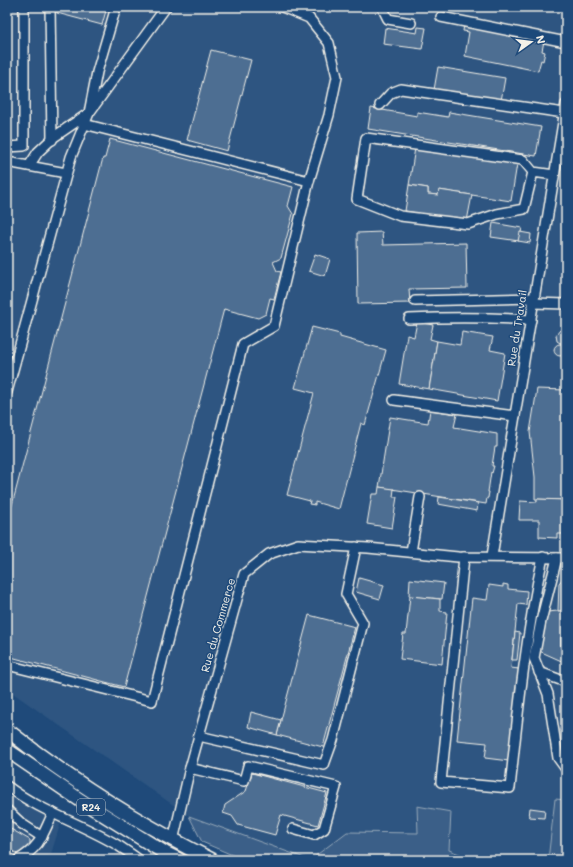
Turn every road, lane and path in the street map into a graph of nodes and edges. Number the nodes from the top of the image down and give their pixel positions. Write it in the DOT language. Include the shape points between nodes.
graph roads {
  1 [pos="24,7"];
  2 [pos="50,7"];
  3 [pos="116,7"];
  4 [pos="166,7"];
  5 [pos="282,7"];
  6 [pos="382,7"];
  7 [pos="441,18"];
  8 [pos="411,23"];
  9 [pos="566,42"];
  10 [pos="380,105"];
  11 [pos="565,109"];
  12 [pos="89,113"];
  13 [pos="84,124"];
  14 [pos="52,140"];
  15 [pos="563,143"];
  16 [pos="7,147"];
  17 [pos="7,162"];
  18 [pos="29,166"];
  19 [pos="533,172"];
  20 [pos="66,173"];
  21 [pos="554,175"];
  22 [pos="309,181"];
  23 [pos="534,301"];
  24 [pos="415,302"];
  25 [pos="566,304"];
  26 [pos="409,319"];
  27 [pos="531,320"];
  28 [pos="7,392"];
  29 [pos="394,400"];
  30 [pos="515,416"];
  31 [pos="420,497"];
  32 [pos="356,547"];
  33 [pos="411,552"];
  34 [pos="492,556"];
  35 [pos="464,557"];
  36 [pos="543,557"];
  37 [pos="561,558"];
  38 [pos="7,665"];
  39 [pos="539,672"];
  40 [pos="566,682"];
  41 [pos="7,730"];
  42 [pos="199,736"];
  43 [pos="7,750"];
  44 [pos="190,768"];
  45 [pos="566,769"];
  46 [pos="7,786"];
  47 [pos="7,810"];
  48 [pos="52,813"];
  49 [pos="293,829"];
  50 [pos="42,837"];
  51 [pos="173,841"];
  52 [pos="18,860"];
  53 [pos="139,860"];
  54 [pos="179,860"];
  55 [pos="212,860"];
  1 -- 16 [label="street" via="24,146"];
  2 -- 14 [label="street"];
  3 -- 12 [label="street" via="97,72"];
  4 -- 12 [label="street"];
  5 -- 22 [label="street" via="309,18 329,43 337,76 329,115"];
  6 -- 8 [label="street" via="388,19"];
  7 -- 9 [label="street"];
  10 -- 11 [label="street" via="391,93 401,89"];
  11 -- 15 [label="street, Rue du Travail"];
  12 -- 13 [label="street"];
  12 -- 14 [label="street"];
  13 -- 20 [label="street"];
  13 -- 22 [label="street"];
  14 -- 18 [label="street" via="38,152"];
  15 -- 21 [label="street, Rue du Travail"];
  17 -- 18 [label="street"];
  18 -- 20 [label="street"];
  19 -- 19 [label="street" via="524,208 468,224 400,216 357,199 366,138 522,160"];
  19 -- 21 [label="street"];
  20 -- 28 [label="street"];
  21 -- 23 [label="street, Rue du Travail"];
  22 -- 38 [label="street" via="274,326 243,344 152,701"];
  23 -- 24 [label="street"];
  23 -- 25 [label="street"];
  23 -- 27 [label="street, Rue du Travail"];
  26 -- 27 [label="street" via="493,317"];
  27 -- 30 [label="street, Rue du Travail"];
  29 -- 30 [label="street"];
  30 -- 34 [label="street, Rue du Travail"];
  31 -- 33 [label="street"];
  32 -- 33 [label="street, Rue du Commerce"];
  32 -- 42 [label="street, Rue du Commerce" via="298,544 269,554 244,574"];
  32 -- 42 [label="street" via="346,594 363,623 333,740 324,765"];
  33 -- 35 [label="street, Rue du Commerce"];
  34 -- 35 [label="street, Rue du Commerce"];
  34 -- 36 [label="street, Rue du Commerce"];
  35 -- 36 [label="street" via="441,782 510,788 523,672"];
  36 -- 37 [label="street, Rue du Commerce"];
  37 -- 39 [label="street" via="541,621 534,658"];
  39 -- 40 [label="street"];
  39 -- 45 [label="street" via="548,694 558,758"];
  41 -- 51 [label="highway, R24" via="87,787"];
  42 -- 44 [label="street, Rue du Commerce"];
  43 -- 54 [label="highway, R24" via="80,800"];
  44 -- 49 [label="street" via="244,781 248,766 336,788 324,829 314,834"];
  44 -- 51 [label="street, Rue du Commerce"];
  46 -- 48 [label="street"];
  47 -- 50 [label="street"];
  48 -- 50 [label="street"];
  48 -- 53 [label="street" via="90,830"];
  50 -- 52 [label="street" via="39,844"];
  51 -- 55 [label="highway, R24"];
}
